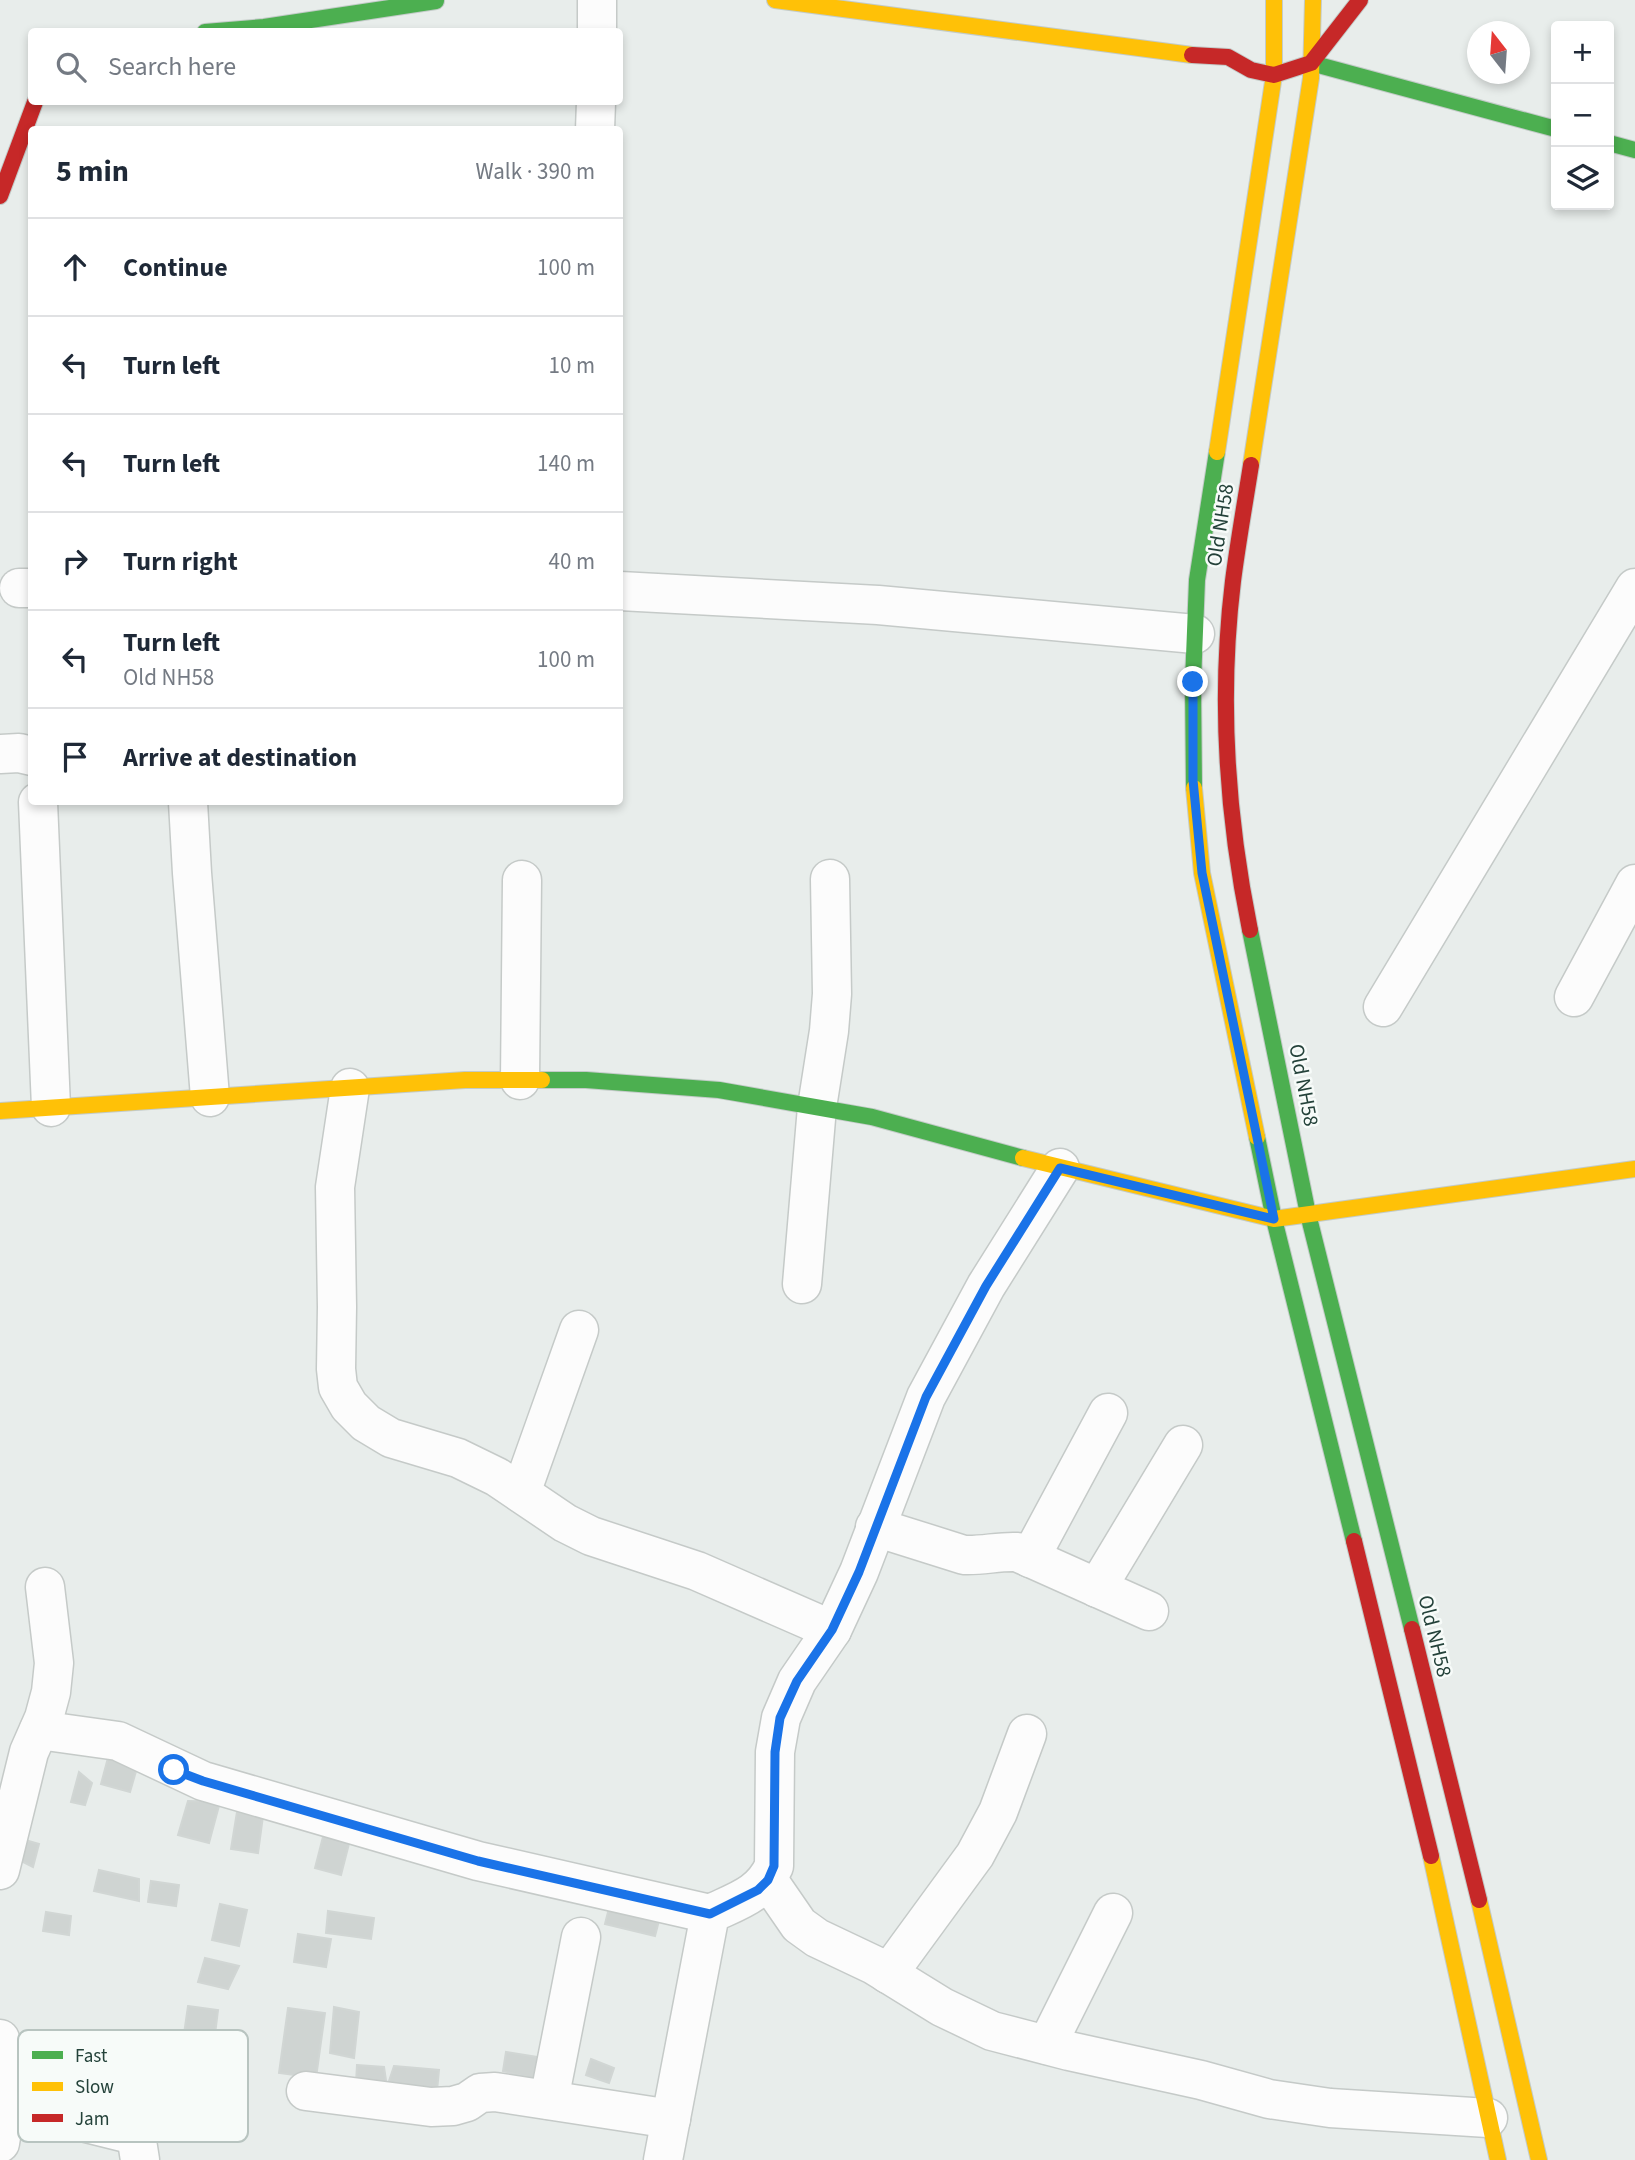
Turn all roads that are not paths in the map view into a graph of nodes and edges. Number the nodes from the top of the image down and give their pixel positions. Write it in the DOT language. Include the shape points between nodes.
graph roads {
  1 [pos="597,0"];
  2 [pos="775,0"];
  3 [pos="1274,0"];
  4 [pos="1360,0"];
  5 [pos="439,1"];
  6 [pos="1315,3"];
  7 [pos="252,28"];
  8 [pos="597,28"];
  9 [pos="1262,40"];
  10 [pos="1228,57"];
  11 [pos="1311,63"];
  12 [pos="1274,75"];
  13 [pos="34,105"];
  14 [pos="596,105"];
  15 [pos="595,126"];
  16 [pos="1551,128"];
  17 [pos="1614,144"];
  18 [pos="1635,150"];
  19 [pos="0,196"];
  20 [pos="1635,588"];
  21 [pos="623,591"];
  22 [pos="1195,634"];
  23 [pos="0,754"];
  24 [pos="28,756"];
  25 [pos="38,805"];
  26 [pos="188,805"];
  27 [pos="830,878"];
  28 [pos="522,880"];
  29 [pos="1635,884"];
  30 [pos="1573,997"];
  31 [pos="1383,1007"];
  32 [pos="520,1080"];
  33 [pos="349,1088"];
  34 [pos="210,1097"];
  35 [pos="51,1107"];
  36 [pos="817,1107"];
  37 [pos="0,1111"];
  38 [pos="1060,1168"];
  39 [pos="1635,1169"];
  40 [pos="1308,1214"];
  41 [pos="1274,1219"];
  42 [pos="802,1284"];
  43 [pos="579,1329"];
  44 [pos="1108,1413"];
  45 [pos="1183,1445"];
  46 [pos="521,1493"];
  47 [pos="875,1527"];
  48 [pos="1030,1558"];
  49 [pos="45,1587"];
  50 [pos="1097,1588"];
  51 [pos="1149,1611"];
  52 [pos="832,1630"];
  53 [pos="39,1730"];
  54 [pos="1027,1734"];
  55 [pos="0,1870"];
  56 [pos="768,1880"];
  57 [pos="1113,1913"];
  58 [pos="710,1914"];
  59 [pos="581,1937"];
  60 [pos="888,1974"];
  61 [pos="0,2039"];
  62 [pos="1047,2045"];
  63 [pos="306,2091"];
  64 [pos="549,2100"];
  65 [pos="6,2103"];
  66 [pos="18,2106"];
  67 [pos="1489,2118"];
  68 [pos="671,2119"];
  69 [pos="137,2142"];
  70 [pos="0,2143"];
  71 [pos="140,2160"];
  72 [pos="663,2160"];
  73 [pos="1498,2160"];
  74 [pos="1539,2160"];
  1 -- 8 [label="street"];
  2 -- 10 [label="main road"];
  3 -- 9 [label="main road, Old NH58"];
  4 -- 11 [label="main road"];
  5 -- 7 [label="main road"];
  6 -- 9 [label="main road"];
  6 -- 11 [label="main road, Old NH58"];
  9 -- 10 [label="main road"];
  9 -- 12 [label="main road, Old NH58"];
  10 -- 12 [label="main road" via="1251,70"];
  11 -- 12 [label="main road"];
  11 -- 16 [label="main road"];
  11 -- 40 [label="main road, Old NH58" via="1233,582 1227,665 1238,869"];
  12 -- 22 [label="main road, Old NH58" via="1197,580"];
  13 -- 19 [label="main road"];
  14 -- 15 [label="street"];
  17 -- 18 [label="main road"];
  20 -- 31 [label="street"];
  21 -- 22 [label="street" via="878,605"];
  22 -- 41 [label="main road, Old NH58" via="1193,780 1202,873"];
  23 -- 24 [label="street"];
  25 -- 35 [label="street"];
  26 -- 34 [label="street"];
  27 -- 36 [label="street" via="832,994"];
  28 -- 32 [label="street"];
  29 -- 30 [label="street"];
  32 -- 33 [label="main road"];
  32 -- 36 [label="main road" via="719,1090"];
  33 -- 34 [label="main road"];
  33 -- 46 [label="street" via="335,1187 338,1387 366,1423 391,1438 458,1458"];
  34 -- 35 [label="main road"];
  35 -- 37 [label="main road"];
  36 -- 38 [label="main road" via="872,1117"];
  36 -- 42 [label="street"];
  38 -- 41 [label="main road"];
  38 -- 47 [label="street" via="986,1286 926,1397"];
  39 -- 40 [label="main road"];
  40 -- 41 [label="main road"];
  40 -- 74 [label="main road, Old NH58" via="1465,1841"];
  41 -- 67 [label="main road, Old NH58" via="1430,1850"];
  43 -- 46 [label="street"];
  44 -- 48 [label="street"];
  45 -- 50 [label="street"];
  46 -- 52 [label="street" via="591,1536 697,1572"];
  47 -- 48 [label="street" via="964,1555 1004,1551"];
  47 -- 52 [label="street"];
  48 -- 50 [label="street"];
  49 -- 53 [label="street" via="54,1663"];
  50 -- 51 [label="street"];
  52 -- 56 [label="street" via="797,1681 780,1718 775,1752 774,1866"];
  53 -- 55 [label="street" via="29,1752"];
  53 -- 58 [label="street" via="118,1741 174,1770 229,1789 478,1861"];
  54 -- 60 [label="street" via="998,1812 975,1855"];
  56 -- 58 [label="street" via="758,1890"];
  56 -- 60 [label="street" via="799,1925"];
  57 -- 62 [label="street"];
  58 -- 68 [label="street"];
  59 -- 64 [label="street"];
  60 -- 62 [label="street" via="992,2031"];
  61 -- 65 [label="street" via="8,2059"];
  62 -- 67 [label="street" via="1269,2099 1330,2108"];
  63 -- 64 [label="street" via="431,2107 453,2106 480,2093 495,2092"];
  64 -- 68 [label="street"];
  65 -- 66 [label="street"];
  65 -- 70 [label="street"];
  67 -- 73 [label="main road, Old NH58"];
  68 -- 72 [label="street"];
  69 -- 71 [label="street"];
}
